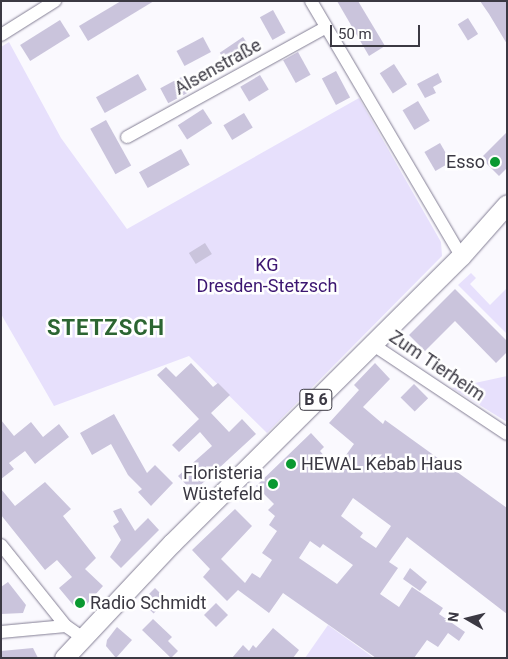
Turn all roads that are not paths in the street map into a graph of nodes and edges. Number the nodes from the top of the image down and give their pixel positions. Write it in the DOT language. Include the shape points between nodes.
graph roads {
  1 [pos="55,1"];
  2 [pos="311,1"];
  3 [pos="326,27"];
  4 [pos="1,34"];
  5 [pos="127,137"];
  6 [pos="507,204"];
  7 [pos="461,256"];
  8 [pos="372,344"];
  9 [pos="507,434"];
  10 [pos="1,545"];
  11 [pos="66,626"];
  12 [pos="1,632"];
  13 [pos="82,637"];
  14 [pos="64,658"];
  1 -- 4 [label="street"];
  2 -- 3 [label="street"];
  3 -- 5 [label="street, Alsenstraße"];
  3 -- 7 [label="street"];
  6 -- 7 [label="main road, B 6"];
  7 -- 8 [label="main road, B 6"];
  8 -- 9 [label="street, Zum Tierheim"];
  8 -- 13 [label="main road, B 6"];
  10 -- 11 [label="street"];
  11 -- 12 [label="street"];
  11 -- 13 [label="street"];
  13 -- 14 [label="main road, B 6"];
}
